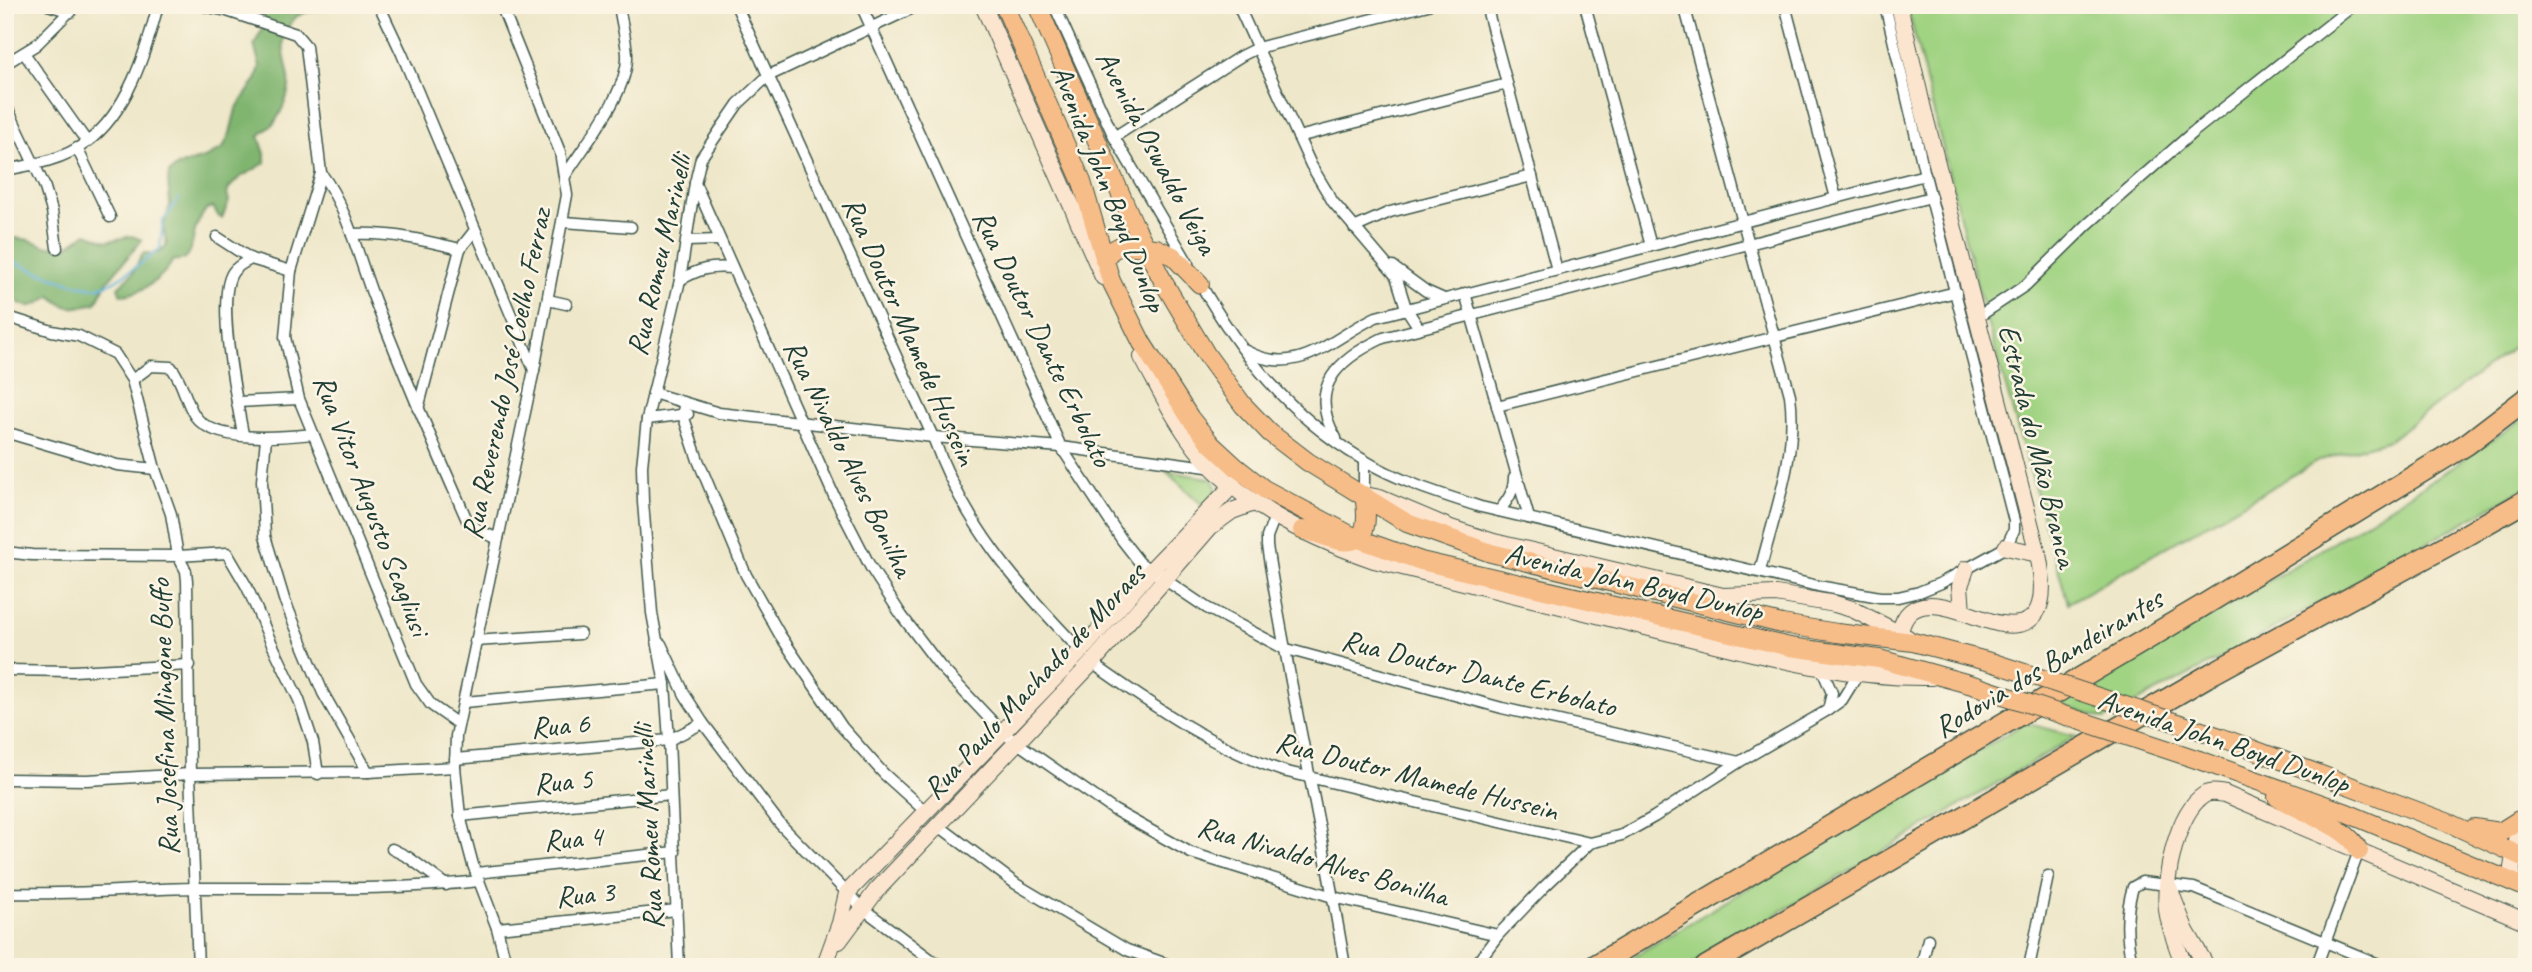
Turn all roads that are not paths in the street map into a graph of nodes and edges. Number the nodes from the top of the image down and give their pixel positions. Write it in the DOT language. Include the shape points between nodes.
graph roads {
  1 [pos="48,5"];
  2 [pos="158,5"];
  3 [pos="199,5"];
  4 [pos="379,5"];
  5 [pos="501,5"];
  6 [pos="619,5"];
  7 [pos="736,5"];
  8 [pos="861,5"];
  9 [pos="919,5"];
  10 [pos="983,5"];
  11 [pos="1004,5"];
  12 [pos="1037,5"];
  13 [pos="1054,5"];
  14 [pos="1238,5"];
  15 [pos="1428,5"];
  16 [pos="1486,5"];
  17 [pos="1585,5"];
  18 [pos="1684,5"];
  19 [pos="1784,5"];
  20 [pos="1885,5"];
  21 [pos="1899,5"];
  22 [pos="2354,5"];
  23 [pos="73,8"];
  24 [pos="871,27"];
  25 [pos="1257,48"];
  26 [pos="24,53"];
  27 [pos="5,64"];
  28 [pos="768,76"];
  29 [pos="1507,84"];
  30 [pos="5,103"];
  31 [pos="1114,137"];
  32 [pos="1298,137"];
  33 [pos="87,142"];
  34 [pos="77,148"];
  35 [pos="35,165"];
  36 [pos="5,170"];
  37 [pos="321,173"];
  38 [pos="1925,175"];
  39 [pos="565,176"];
  40 [pos="1532,176"];
  41 [pos="695,183"];
  42 [pos="1931,197"];
  43 [pos="1836,198"];
  44 [pos="110,217"];
  45 [pos="564,222"];
  46 [pos="1742,222"];
  47 [pos="631,227"];
  48 [pos="1354,228"];
  49 [pos="475,230"];
  50 [pos="352,234"];
  51 [pos="217,237"];
  52 [pos="719,240"];
  53 [pos="687,241"];
  54 [pos="1748,244"];
  55 [pos="1145,246"];
  56 [pos="1651,246"];
  57 [pos="57,248"];
  58 [pos="460,249"];
  59 [pos="251,259"];
  60 [pos="1104,260"];
  61 [pos="1387,264"];
  62 [pos="732,268"];
  63 [pos="1557,270"];
  64 [pos="291,271"];
  65 [pos="680,280"];
  66 [pos="1200,284"];
  67 [pos="1111,288"];
  68 [pos="1956,292"];
  69 [pos="1465,293"];
  70 [pos="1445,299"];
  71 [pos="548,300"];
  72 [pos="566,304"];
  73 [pos="1406,309"];
  74 [pos="5,316"];
  75 [pos="1471,316"];
  76 [pos="1978,317"];
  77 [pos="1419,328"];
  78 [pos="1774,337"];
  79 [pos="1240,348"];
  80 [pos="1148,360"];
  81 [pos="534,370"];
  82 [pos="132,380"];
  83 [pos="653,393"];
  84 [pos="2527,398"];
  85 [pos="299,399"];
  86 [pos="237,402"];
  87 [pos="1497,406"];
  88 [pos="684,409"];
  89 [pos="418,410"];
  90 [pos="647,419"];
  91 [pos="801,421"];
  92 [pos="5,432"];
  93 [pos="243,434"];
  94 [pos="313,434"];
  95 [pos="933,437"];
  96 [pos="266,438"];
  97 [pos="1339,444"];
  98 [pos="1061,447"];
  99 [pos="1364,460"];
  100 [pos="1214,468"];
  101 [pos="155,469"];
  102 [pos="1514,471"];
  103 [pos="1233,485"];
  104 [pos="1364,495"];
  105 [pos="2527,500"];
  106 [pos="1254,503"];
  107 [pos="1499,512"];
  108 [pos="1275,516"];
  109 [pos="1529,518"];
  110 [pos="1303,530"];
  111 [pos="1356,538"];
  112 [pos="498,539"];
  113 [pos="2006,547"];
  114 [pos="5,552"];
  115 [pos="2038,554"];
  116 [pos="178,556"];
  117 [pos="1966,569"];
  118 [pos="1151,570"];
  119 [pos="1760,571"];
  120 [pos="1166,580"];
  121 [pos="1818,586"];
  122 [pos="1852,609"];
  123 [pos="1962,611"];
  124 [pos="656,632"];
  125 [pos="580,634"];
  126 [pos="1907,637"];
  127 [pos="475,641"];
  128 [pos="1283,648"];
  129 [pos="1086,657"];
  130 [pos="190,665"];
  131 [pos="1821,667"];
  132 [pos="5,670"];
  133 [pos="1858,674"];
  134 [pos="1945,677"];
  135 [pos="665,684"];
  136 [pos="685,695"];
  137 [pos="464,702"];
  138 [pos="1828,710"];
  139 [pos="703,723"];
  140 [pos="458,724"];
  141 [pos="1003,733"];
  142 [pos="669,740"];
  143 [pos="1016,743"];
  144 [pos="1739,762"];
  145 [pos="455,763"];
  146 [pos="368,772"];
  147 [pos="190,774"];
  148 [pos="318,774"];
  149 [pos="1309,777"];
  150 [pos="5,779"];
  151 [pos="2262,782"];
  152 [pos="671,795"];
  153 [pos="925,811"];
  154 [pos="460,816"];
  155 [pos="2523,817"];
  156 [pos="2449,823"];
  157 [pos="939,826"];
  158 [pos="1590,843"];
  159 [pos="392,849"];
  160 [pos="675,852"];
  161 [pos="2359,852"];
  162 [pos="2520,857"];
  163 [pos="2048,876"];
  164 [pos="477,877"];
  165 [pos="446,885"];
  166 [pos="2168,886"];
  167 [pos="2520,886"];
  168 [pos="194,888"];
  169 [pos="5,892"];
  170 [pos="847,893"];
  171 [pos="1333,897"];
  172 [pos="2527,899"];
  173 [pos="862,908"];
  174 [pos="677,910"];
  175 [pos="2527,922"];
  176 [pos="497,928"];
  177 [pos="1498,935"];
  178 [pos="1928,939"];
  179 [pos="2326,943"];
  180 [pos="826,961"];
  181 [pos="198,967"];
  182 [pos="507,967"];
  183 [pos="679,967"];
  184 [pos="941,967"];
  185 [pos="1175,967"];
  186 [pos="1345,967"];
  187 [pos="1474,967"];
  188 [pos="1592,967"];
  189 [pos="1706,967"];
  190 [pos="1921,967"];
  191 [pos="2029,967"];
  192 [pos="2133,967"];
  193 [pos="2185,967"];
  194 [pos="2207,967"];
  195 [pos="2316,967"];
  196 [pos="2386,967"];
  1 -- 23 [label="street"];
  2 -- 33 [label="street" via="130,89"];
  3 -- 37 [label="street, Rua Vitor Augusto Scagliusi" via="298,37 306,46"];
  4 -- 49 [label="street"];
  5 -- 39 [label="street" via="561,152"];
  6 -- 39 [label="street, Rua Reverendo José Coelho Ferraz" via="627,56 623,78"];
  7 -- 28 [label="street, Rua Doutor Mamede Hussein"];
  8 -- 24 [label="street, Rua Doutor Dante Erbolato"];
  9 -- 24 [label="street, Rua Romeu Marinelli"];
  10 -- 67 [label="main road"];
  11 -- 60 [label="main road, Avenida John Boyd Dunlop" via="1083,182"];
  12 -- 55 [label="main road, Avenida John Boyd Dunlop"];
  13 -- 31 [label="street, Avenida Oswaldo Veiga"];
  14 -- 25 [label="street"];
  15 -- 25 [label="street"];
  16 -- 29 [label="street"];
  17 -- 56 [label="street"];
  18 -- 46 [label="street"];
  19 -- 43 [label="street"];
  20 -- 38 [label="street"];
  21 -- 76 [label="main road, Estrada do Mão Branca"];
  22 -- 76 [label="street" via="2192,133 2026,285"];
  23 -- 26 [label="street"];
  24 -- 28 [label="street, Rua Romeu Marinelli"];
  24 -- 98 [label="street, Rua Doutor Dante Erbolato"];
  25 -- 31 [label="street"];
  25 -- 32 [label="street"];
  26 -- 27 [label="street"];
  26 -- 33 [label="street"];
  28 -- 41 [label="street, Rua Romeu Marinelli" via="738,104 715,135 701,158"];
  28 -- 95 [label="street, Rua Doutor Mamede Hussein"];
  29 -- 32 [label="street"];
  29 -- 40 [label="street"];
  30 -- 35 [label="street"];
  31 -- 66 [label="street, Avenida Oswaldo Veiga"];
  32 -- 48 [label="street" via="1333,202"];
  33 -- 34 [label="street"];
  34 -- 35 [label="street"];
  34 -- 44 [label="street"];
  35 -- 36 [label="street"];
  35 -- 57 [label="street" via="52,211"];
  37 -- 50 [label="street" via="340,201"];
  37 -- 64 [label="street, Rua Vitor Augusto Scagliusi"];
  38 -- 42 [label="street"];
  38 -- 43 [label="street"];
  39 -- 45 [label="street, Rua Reverendo José Coelho Ferraz"];
  40 -- 48 [label="street" via="1390,212"];
  40 -- 63 [label="street"];
  41 -- 52 [label="street, Rua Nivaldo Alves Bonilha"];
  41 -- 53 [label="street, Rua Romeu Marinelli"];
  42 -- 54 [label="street"];
  42 -- 68 [label="street"];
  43 -- 46 [label="street"];
  45 -- 47 [label="street"];
  45 -- 71 [label="street, Rua Reverendo José Coelho Ferraz"];
  46 -- 54 [label="street"];
  46 -- 56 [label="street"];
  48 -- 61 [label="street"];
  49 -- 58 [label="street"];
  49 -- 81 [label="street"];
  50 -- 58 [label="street" via="402,235"];
  50 -- 89 [label="street"];
  51 -- 59 [label="street"];
  52 -- 53 [label="street"];
  52 -- 62 [label="street, Rua Nivaldo Alves Bonilha"];
  53 -- 65 [label="street, Rua Romeu Marinelli"];
  54 -- 75 [label="street"];
  54 -- 78 [label="street"];
  55 -- 60 [label="main road" via="1122,245"];
  55 -- 66 [label="main road" via="1173,256"];
  55 -- 104 [label="main road, Avenida John Boyd Dunlop" via="1206,354 1243,405 1308,462"];
  56 -- 63 [label="street"];
  58 -- 89 [label="street"];
  59 -- 64 [label="street"];
  59 -- 86 [label="street" via="234,270 227,288 229,354"];
  60 -- 67 [label="main road, Avenida John Boyd Dunlop"];
  61 -- 70 [label="street"];
  61 -- 73 [label="street" via="1401,286"];
  62 -- 65 [label="street" via="711,266"];
  62 -- 91 [label="street, Rua Nivaldo Alves Bonilha"];
  63 -- 69 [label="street"];
  64 -- 85 [label="street, Rua Vitor Augusto Scagliusi" via="285,337"];
  65 -- 83 [label="street, Rua Romeu Marinelli"];
  66 -- 79 [label="street, Avenida Oswaldo Veiga"];
  67 -- 80 [label="main road, Avenida John Boyd Dunlop"];
  68 -- 78 [label="street"];
  68 -- 113 [label="street" via="2014,521"];
  69 -- 70 [label="street"];
  69 -- 75 [label="street"];
  70 -- 73 [label="street"];
  71 -- 72 [label="street"];
  71 -- 81 [label="street, Rua Reverendo José Coelho Ferraz"];
  73 -- 77 [label="street"];
  73 -- 79 [label="street" via="1376,317 1293,361 1275,362"];
  74 -- 82 [label="street" via="100,345 115,354"];
  75 -- 77 [label="street"];
  75 -- 87 [label="street"];
  76 -- 115 [label="main road, Estrada do Mão Branca"];
  77 -- 97 [label="street" via="1374,342 1337,368 1324,406"];
  78 -- 87 [label="street"];
  78 -- 119 [label="street" via="1793,421"];
  79 -- 97 [label="street, Avenida Oswaldo Veiga" via="1286,400"];
  80 -- 100 [label="main road" via="1188,438"];
  80 -- 111 [label="main road, Avenida John Boyd Dunlop" via="1190,418 1236,467 1264,489"];
  81 -- 112 [label="street, Rua Reverendo José Coelho Ferraz"];
  82 -- 93 [label="street" via="151,366 171,367 204,426 215,432"];
  82 -- 101 [label="street"];
  83 -- 88 [label="street"];
  83 -- 90 [label="street, Rua Romeu Marinelli"];
  84 -- 188 [label="highway, Rodovia dos Bandeirantes" via="2467,444 2199,608"];
  85 -- 86 [label="street"];
  85 -- 94 [label="street, Rua Vitor Augusto Scagliusi"];
  86 -- 93 [label="street"];
  87 -- 102 [label="street"];
  88 -- 90 [label="street"];
  88 -- 91 [label="street"];
  88 -- 153 [label="street" via="698,460 746,575 779,635 842,727"];
  89 -- 112 [label="street" via="467,520"];
  90 -- 124 [label="street, Rua Romeu Marinelli" via="643,502"];
  91 -- 95 [label="street"];
  91 -- 141 [label="street, Rua Nivaldo Alves Bonilha" via="883,588 940,666"];
  92 -- 101 [label="street" via="117,465"];
  93 -- 96 [label="street"];
  94 -- 96 [label="street"];
  94 -- 140 [label="street, Rua Vitor Augusto Scagliusi" via="416,684 431,705"];
  95 -- 98 [label="street"];
  95 -- 129 [label="street, Rua Doutor Mamede Hussein" via="946,475 998,558"];
  96 -- 146 [label="street" via="262,481 265,536 284,598 323,693"];
  97 -- 99 [label="street, Avenida Oswaldo Veiga"];
  98 -- 100 [label="street"];
  98 -- 118 [label="street, Rua Doutor Dante Erbolato" via="1122,540"];
  99 -- 104 [label="street"];
  99 -- 107 [label="street, Avenida Oswaldo Veiga" via="1439,494"];
  100 -- 103 [label="main road"];
  101 -- 116 [label="street" via="171,514"];
  102 -- 107 [label="street" via="1512,494"];
  102 -- 109 [label="street"];
  103 -- 106 [label="main road"];
  103 -- 118 [label="main road, Rua Paulo Machado de Moraes"];
  104 -- 111 [label="main road" via="1367,524"];
  104 -- 122 [label="main road" via="1494,542 1710,594 1730,598 1776,594"];
  104 -- 126 [label="main road, Avenida John Boyd Dunlop" via="1416,527 1491,553 1782,624 1837,634"];
  105 -- 189 [label="highway" via="2213,673"];
  106 -- 108 [label="main road"];
  106 -- 120 [label="main road, Rua Paulo Machado de Moraes" via="1210,527"];
  107 -- 109 [label="street, Avenida Oswaldo Veiga"];
  108 -- 110 [label="main road"];
  108 -- 128 [label="street" via="1267,546"];
  109 -- 119 [label="street, Avenida Oswaldo Veiga"];
  110 -- 111 [label="main road" via="1341,541"];
  110 -- 131 [label="main road" via="1374,560"];
  111 -- 134 [label="main road, Avenida John Boyd Dunlop" via="1493,579 1790,647 1879,659"];
  112 -- 127 [label="street, Rua Reverendo José Coelho Ferraz"];
  113 -- 115 [label="main road"];
  113 -- 117 [label="street"];
  114 -- 116 [label="street, Rua Josefina Mingone Buffo"];
  115 -- 123 [label="main road, Estrada do Mão Branca" via="2043,598 2033,615 2001,624"];
  116 -- 130 [label="street, Rua Josefina Mingone Buffo" via="187,580"];
  116 -- 148 [label="street" via="220,552 232,559 299,700"];
  117 -- 121 [label="street" via="1898,597"];
  117 -- 123 [label="main road" via="1960,586"];
  118 -- 120 [label="street, Rua Doutor Dante Erbolato"];
  118 -- 129 [label="main road, Rua Paulo Machado de Moraes"];
  119 -- 121 [label="street, Avenida Oswaldo Veiga"];
  120 -- 128 [label="street, Rua Doutor Dante Erbolato"];
  120 -- 129 [label="main road, Rua Paulo Machado de Moraes"];
  121 -- 122 [label="street"];
  122 -- 126 [label="main road"];
  123 -- 126 [label="main road, Estrada do Mão Branca" via="1920,607 1902,621"];
  124 -- 135 [label="street, Rua Romeu Marinelli"];
  124 -- 136 [label="street, Rua Romeu Marinelli"];
  125 -- 127 [label="street"];
  126 -- 156 [label="main road, Avenida John Boyd Dunlop, bridge" via="2220,737"];
  127 -- 137 [label="street, Rua Reverendo José Coelho Ferraz"];
  128 -- 144 [label="street, Rua Doutor Dante Erbolato" via="1503,708"];
  128 -- 149 [label="street"];
  129 -- 141 [label="main road, Rua Paulo Machado de Moraes"];
  129 -- 143 [label="main road, Rua Paulo Machado de Moraes"];
  129 -- 149 [label="street, Rua Doutor Mamede Hussein" via="1151,702 1255,762"];
  130 -- 132 [label="street"];
  130 -- 147 [label="street, Rua Josefina Mingone Buffo"];
  131 -- 133 [label="main road"];
  131 -- 138 [label="street" via="1832,693"];
  133 -- 134 [label="main road"];
  133 -- 138 [label="street" via="1842,700"];
  134 -- 151 [label="main road, Avenida John Boyd Dunlop, bridge"];
  135 -- 136 [label="street, Rua Romeu Marinelli"];
  135 -- 137 [label="street"];
  135 -- 142 [label="street, Rua Romeu Marinelli"];
  136 -- 139 [label="street, Rua Romeu Marinelli"];
  137 -- 140 [label="street, Rua Reverendo José Coelho Ferraz"];
  138 -- 144 [label="street"];
  139 -- 142 [label="street"];
  139 -- 170 [label="street, Rua Romeu Marinelli" via="780,824"];
  140 -- 145 [label="street, Rua Reverendo José Coelho Ferraz"];
  141 -- 143 [label="street, Rua Nivaldo Alves Bonilha"];
  141 -- 153 [label="main road, Rua Paulo Machado de Moraes"];
  142 -- 145 [label="street, Rua 6"];
  142 -- 152 [label="street, Rua Romeu Marinelli"];
  143 -- 157 [label="main road, Rua Paulo Machado de Moraes"];
  143 -- 171 [label="street, Rua Nivaldo Alves Bonilha" via="1114,810 1191,853"];
  144 -- 158 [label="street" via="1622,835"];
  145 -- 146 [label="street, Rua 6"];
  145 -- 154 [label="street, Rua Reverendo José Coelho Ferraz"];
  146 -- 148 [label="street, Rua 6"];
  147 -- 148 [label="street, Rua 6"];
  147 -- 150 [label="street, Rua 6"];
  147 -- 168 [label="street, Rua Josefina Mingone Buffo"];
  149 -- 158 [label="street, Rua Doutor Mamede Hussein"];
  149 -- 171 [label="street"];
  151 -- 161 [label="main road" via="2279,799 2353,841"];
  151 -- 167 [label="main road, Avenida John Boyd Dunlop"];
  152 -- 154 [label="street, Rua 5"];
  152 -- 160 [label="street, Rua Romeu Marinelli"];
  153 -- 170 [label="main road, Rua Paulo Machado de Moraes"];
  154 -- 164 [label="street, Rua Reverendo José Coelho Ferraz"];
  155 -- 156 [label="main road" via="2507,829 2492,832"];
  155 -- 162 [label="main road"];
  156 -- 162 [label="main road, Avenida John Boyd Dunlop"];
  157 -- 173 [label="main road, Rua Paulo Machado de Moraes"];
  157 -- 185 [label="street" via="1016,884 1126,950"];
  158 -- 177 [label="street"];
  159 -- 165 [label="street"];
  160 -- 164 [label="street, Rua 4"];
  160 -- 174 [label="street, Rua Romeu Marinelli"];
  161 -- 166 [label="main road" via="2225,794 2206,793 2184,821 2175,842"];
  161 -- 175 [label="main road"];
  161 -- 179 [label="street"];
  162 -- 167 [label="main road"];
  163 -- 191 [label="street"];
  164 -- 165 [label="street, Rua 4"];
  164 -- 176 [label="street, Rua Reverendo José Coelho Ferraz"];
  165 -- 168 [label="street, Rua 4"];
  166 -- 179 [label="street" via="2194,888"];
  166 -- 192 [label="street" via="2142,882 2133,887 2127,929"];
  166 -- 193 [label="main road" via="2171,930"];
  166 -- 194 [label="main road"];
  167 -- 172 [label="main road"];
  168 -- 169 [label="street, Rua 4"];
  168 -- 181 [label="street, Rua Josefina Mingone Buffo"];
  170 -- 173 [label="street, Rua Romeu Marinelli"];
  170 -- 180 [label="main road"];
  171 -- 177 [label="street, Rua Nivaldo Alves Bonilha"];
  171 -- 186 [label="street"];
  173 -- 180 [label="main road, Rua Paulo Machado de Moraes"];
  173 -- 184 [label="street, Rua Romeu Marinelli"];
  174 -- 176 [label="street, Rua 3"];
  174 -- 183 [label="street, Rua Romeu Marinelli"];
  176 -- 182 [label="street, Rua Reverendo José Coelho Ferraz"];
  177 -- 187 [label="street"];
  178 -- 190 [label="street"];
  179 -- 195 [label="street"];
  179 -- 196 [label="street"];
}
